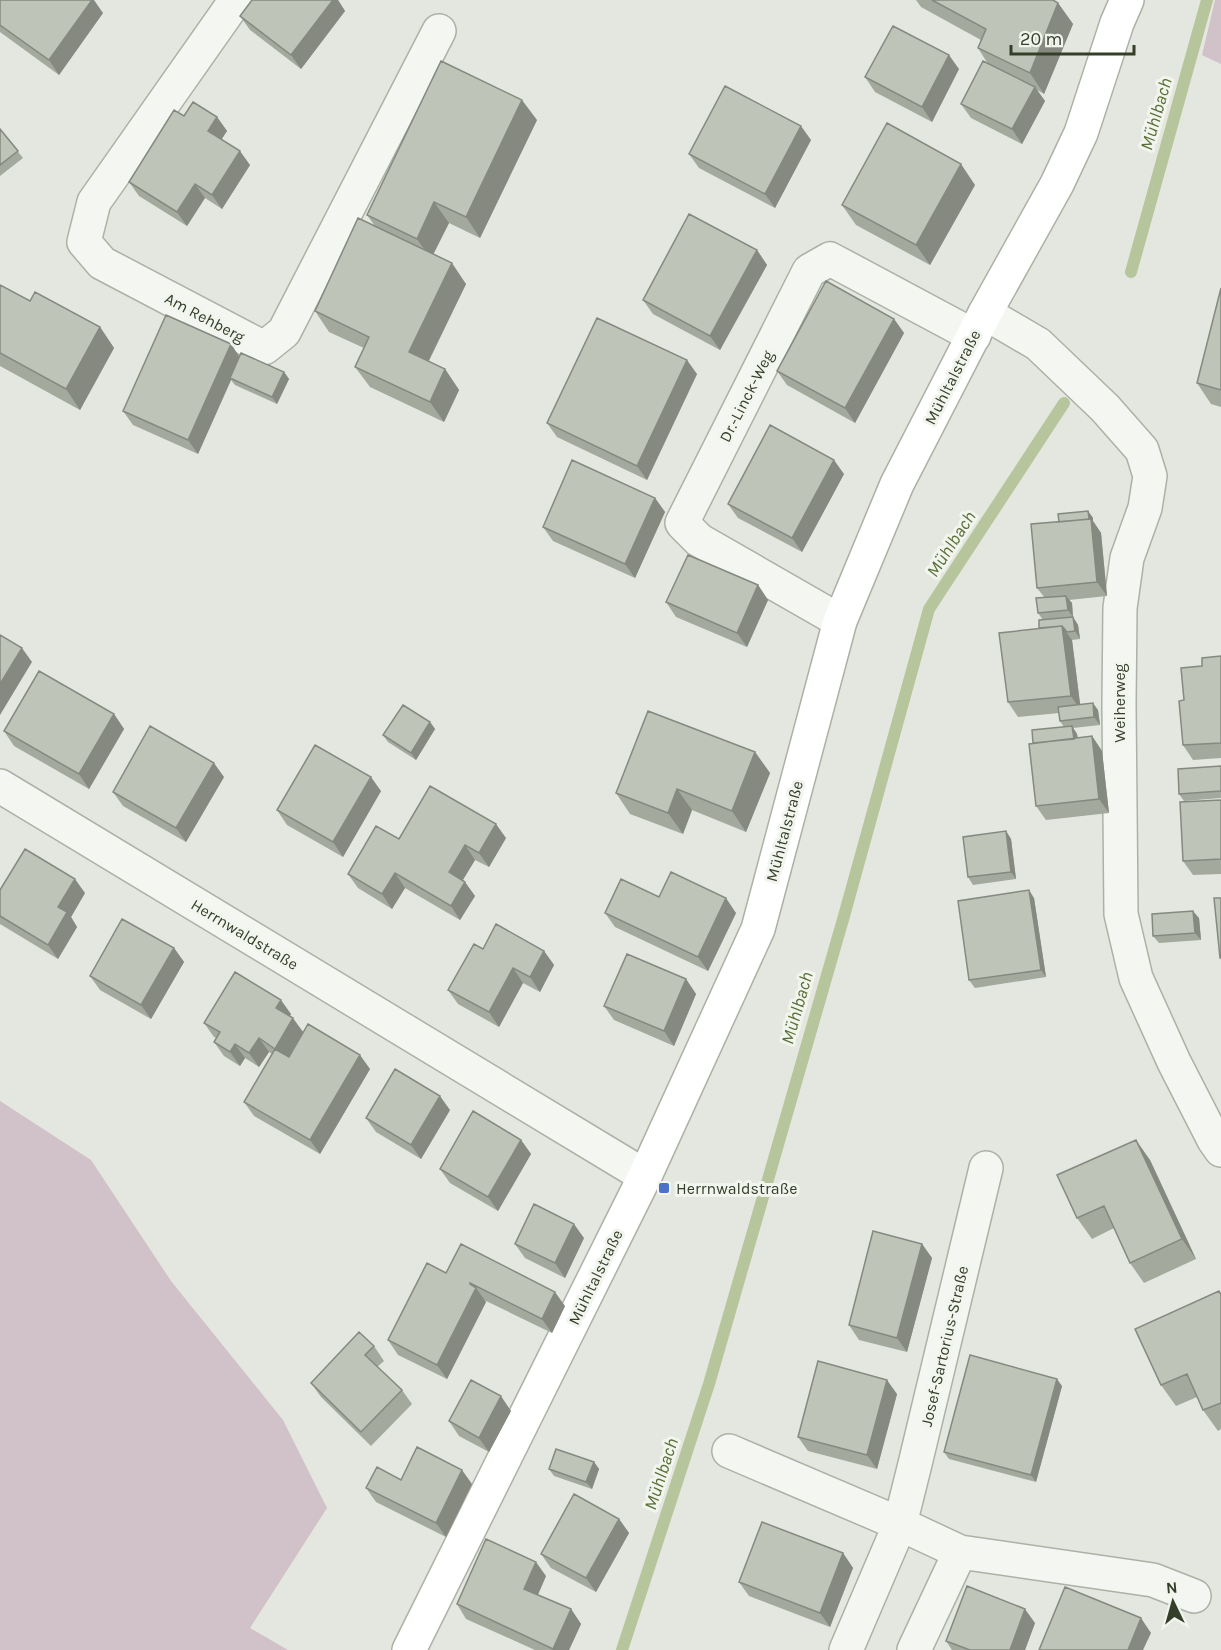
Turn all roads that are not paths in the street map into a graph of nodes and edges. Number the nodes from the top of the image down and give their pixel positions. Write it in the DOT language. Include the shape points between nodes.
graph roads {
  1 [pos="236,0"];
  2 [pos="1127,0"];
  3 [pos="439,31"];
  4 [pos="979,325"];
  5 [pos="840,621"];
  6 [pos="0,786"];
  7 [pos="1221,1150"];
  8 [pos="986,1168"];
  9 [pos="645,1176"];
  10 [pos="729,1451"];
  11 [pos="900,1524"];
  12 [pos="960,1552"];
  13 [pos="1194,1596"];
  14 [pos="409,1650"];
  15 [pos="846,1650"];
  16 [pos="914,1650"];
  1 -- 3 [label="street, Am Rehberg" via="94,202 84,242 102,263 264,348 284,332"];
  2 -- 4 [label="main road, Mühltalstraße" via="1081,133"];
  4 -- 5 [label="main road, Mühltalstraße" via="897,484"];
  4 -- 5 [label="street, Dr.-Linck-Weg" via="830,259 809,271 682,523 699,540"];
  4 -- 7 [label="street, Weiherweg" via="1038,344 1105,408 1142,450 1150,476 1145,508 1127,558 1120,608 1121,914 1136,978 1174,1062"];
  5 -- 9 [label="main road, Mühltalstraße" via="758,929"];
  6 -- 9 [label="street, Herrnwaldstraße"];
  8 -- 11 [label="street, Josef-Sartorius-Straße"];
  9 -- 14 [label="main road, Mühltalstraße"];
  10 -- 11 [label="street"];
  11 -- 12 [label="street"];
  11 -- 15 [label="street, Josef-Sartorius-Straße"];
  12 -- 13 [label="street" via="1153,1580"];
  12 -- 16 [label="street"];
}
